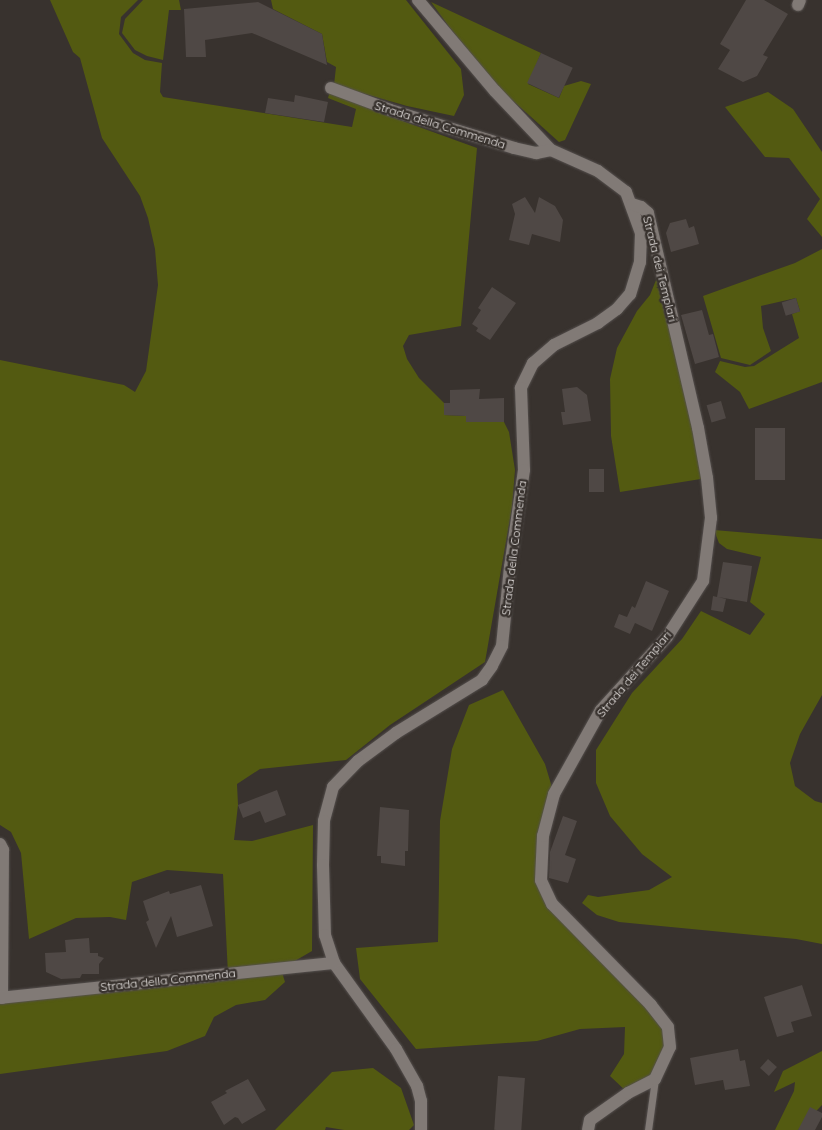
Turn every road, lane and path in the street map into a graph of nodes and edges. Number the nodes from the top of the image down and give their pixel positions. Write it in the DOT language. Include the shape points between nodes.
graph roads {
  1 [pos="418,0"];
  2 [pos="331,88"];
  3 [pos="551,150"];
  4 [pos="632,204"];
  5 [pos="0,844"];
  6 [pos="334,963"];
  7 [pos="1,998"];
  8 [pos="655,1079"];
  9 [pos="421,1130"];
  10 [pos="588,1130"];
  11 [pos="648,1130"];
  1 -- 3 [label="street, Strada della Commenda" via="495,91"];
  2 -- 3 [label="street, Strada della Commenda" via="390,110 514,148 536,153"];
  3 -- 4 [label="street, Strada della Commenda" via="598,171 626,192"];
  4 -- 6 [label="street, Strada della Commenda" via="641,232 640,262 630,294 598,323 554,345 533,363 522,388 524,470 502,646 492,666 482,680 396,732 358,761 333,787 324,821 323,864 325,935"];
  4 -- 8 [label="street, Strada dei Templari" via="648,213 707,478 710,518 703,581 667,637 601,710 554,794 543,836 541,880 552,904 651,1005 668,1027 670,1047"];
  5 -- 7 [label="street, Strada della Commenda" via="3,850"];
  6 -- 7 [label="street, Strada della Commenda"];
  6 -- 9 [label="street, Strada della Commenda" via="396,1049 417,1086 421,1101"];
  8 -- 10 [label="street" via="590,1120"];
  8 -- 11 [label="lane"];
}
